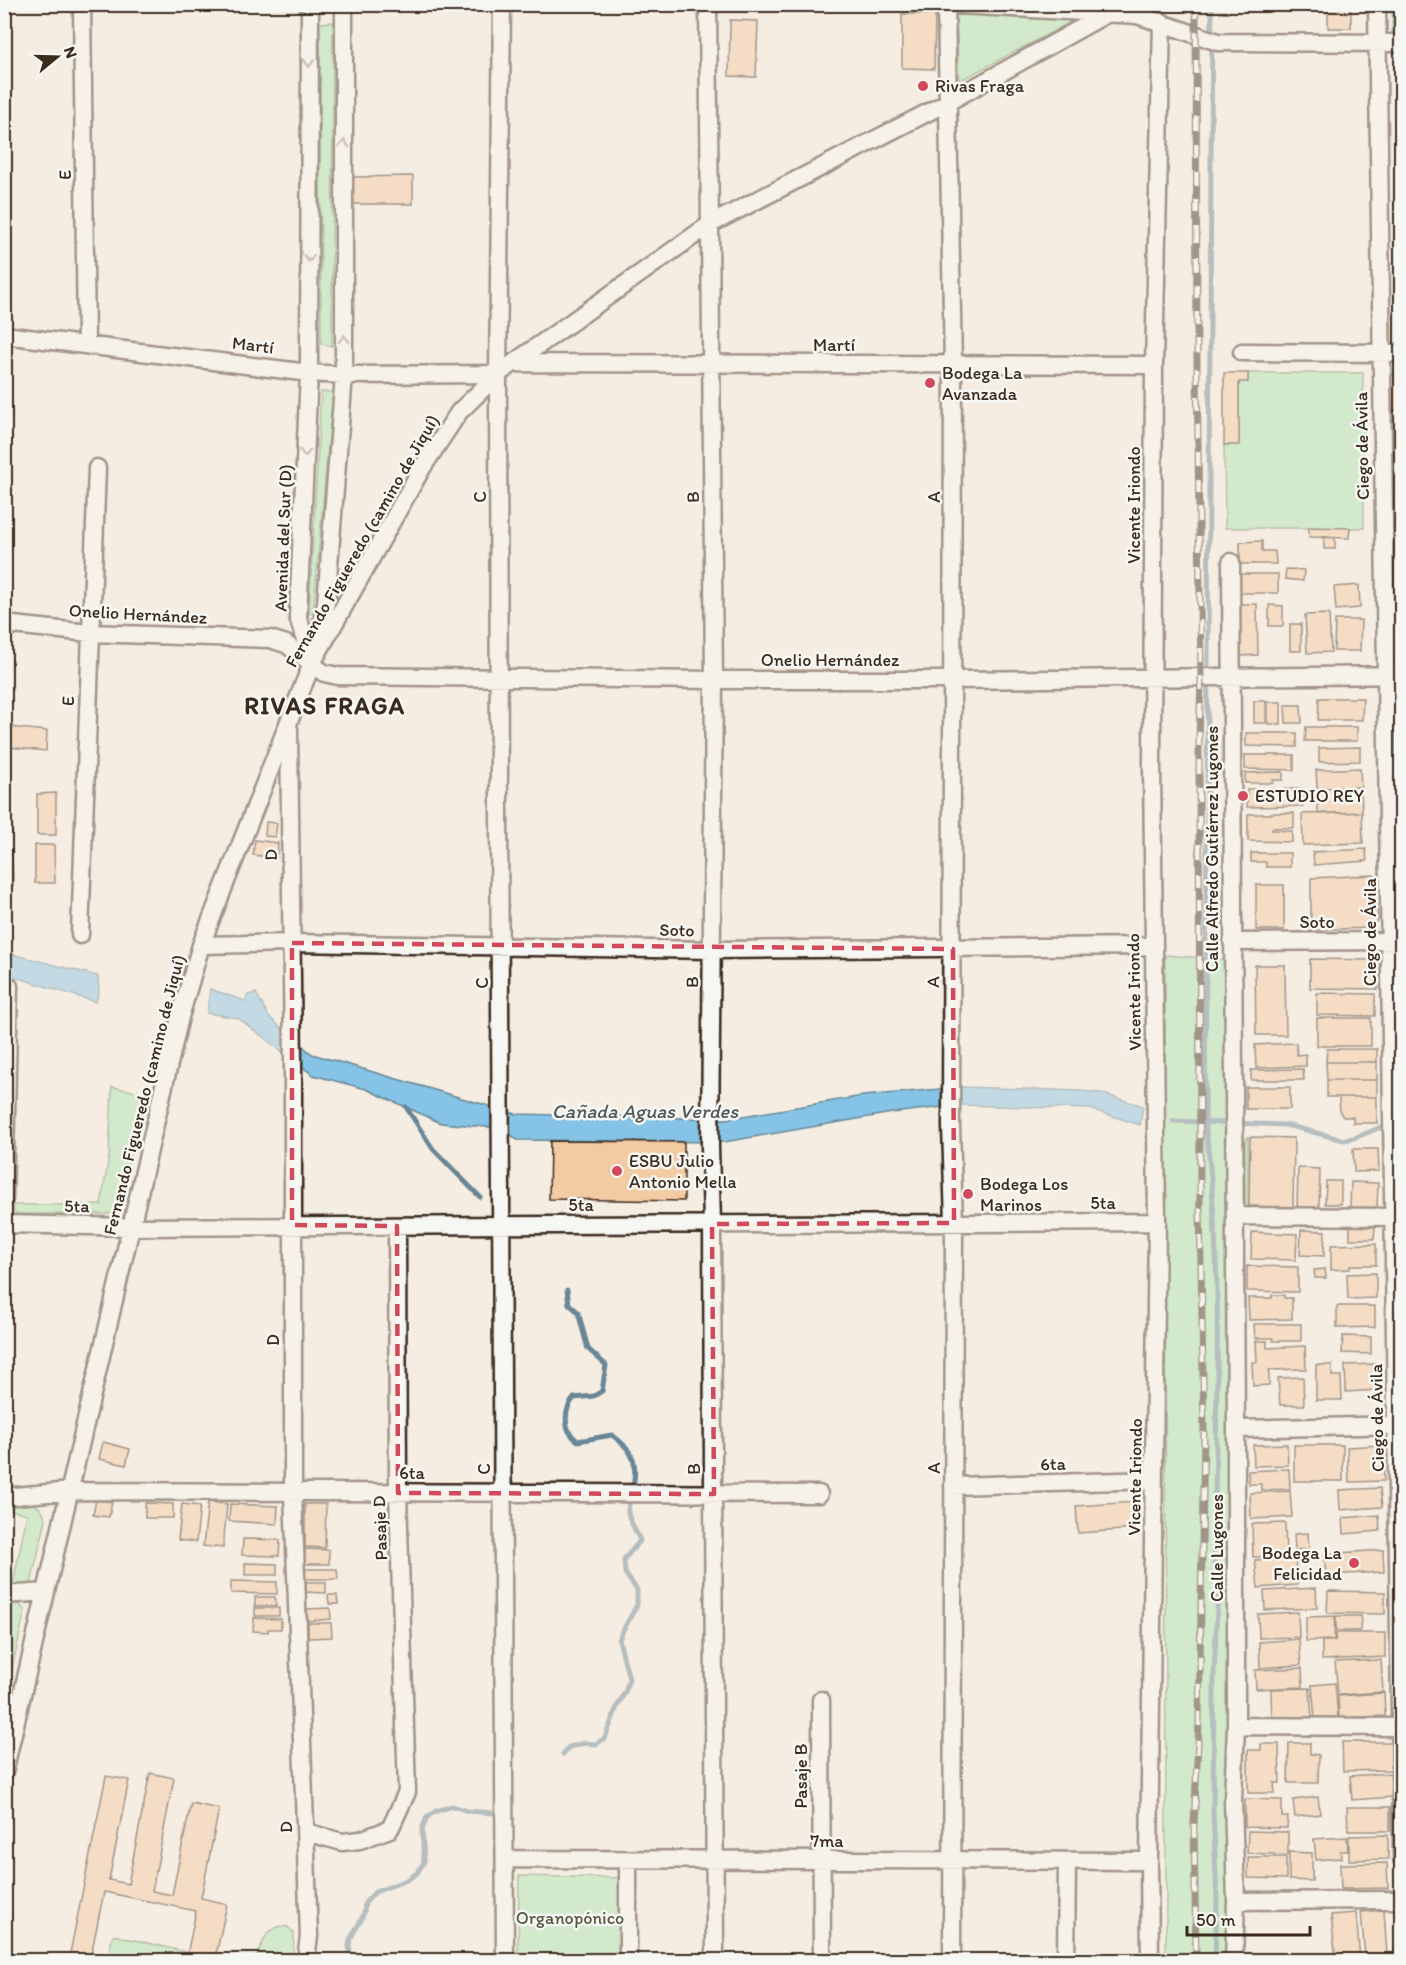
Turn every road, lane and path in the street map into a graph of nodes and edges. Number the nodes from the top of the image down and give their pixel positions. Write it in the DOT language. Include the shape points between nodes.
graph roads {
  1 [pos="82,4"];
  2 [pos="310,4"];
  3 [pos="344,4"];
  4 [pos="502,4"];
  5 [pos="708,4"];
  6 [pos="941,4"];
  7 [pos="1377,4"];
  8 [pos="946,5"];
  9 [pos="1108,14"];
  10 [pos="1162,22"];
  11 [pos="1376,43"];
  12 [pos="1401,43"];
  13 [pos="948,102"];
  14 [pos="709,225"];
  15 [pos="4,334"];
  16 [pos="86,344"];
  17 [pos="1242,352"];
  18 [pos="1381,353"];
  19 [pos="1401,353"];
  20 [pos="514,363"];
  21 [pos="711,365"];
  22 [pos="953,365"];
  23 [pos="1154,365"];
  24 [pos="309,373"];
  25 [pos="498,374"];
  26 [pos="344,375"];
  27 [pos="97,468"];
  28 [pos="1231,562"];
  29 [pos="326,603"];
  30 [pos="345,605"];
  31 [pos="298,617"];
  32 [pos="4,624"];
  33 [pos="89,633"];
  34 [pos="270,639"];
  35 [pos="312,663"];
  36 [pos="1393,675"];
  37 [pos="1153,677"];
  38 [pos="500,678"];
  39 [pos="1227,678"];
  40 [pos="714,680"];
  41 [pos="954,680"];
  42 [pos="289,720"];
  43 [pos="80,935"];
  44 [pos="1395,941"];
  45 [pos="1232,942"];
  46 [pos="291,943"];
  47 [pos="201,945"];
  48 [pos="501,946"];
  49 [pos="1152,946"];
  50 [pos="953,949"];
  51 [pos="712,950"];
  52 [pos="9,986"];
  53 [pos="1234,1136"];
  54 [pos="4,1198"];
  55 [pos="1235,1216"];
  56 [pos="1397,1216"];
  57 [pos="1157,1222"];
  58 [pos="954,1223"];
  59 [pos="4,1224"];
  60 [pos="712,1224"];
  61 [pos="292,1225"];
  62 [pos="502,1225"];
  63 [pos="397,1226"];
  64 [pos="131,1227"];
  65 [pos="1399,1425"];
  66 [pos="1236,1429"];
  67 [pos="1154,1480"];
  68 [pos="953,1486"];
  69 [pos="70,1491"];
  70 [pos="293,1492"];
  71 [pos="398,1493"];
  72 [pos="503,1493"];
  73 [pos="714,1494"];
  74 [pos="819,1494"];
  75 [pos="4,1497"];
  76 [pos="46,1592"];
  77 [pos="4,1595"];
  78 [pos="820,1700"];
  79 [pos="1236,1726"];
  80 [pos="1401,1727"];
  81 [pos="4,1772"];
  82 [pos="306,1832"];
  83 [pos="505,1859"];
  84 [pos="628,1860"];
  85 [pos="715,1860"];
  86 [pos="820,1860"];
  87 [pos="952,1860"];
  88 [pos="1401,1860"];
  89 [pos="1067,1861"];
  90 [pos="1149,1861"];
  91 [pos="1401,1900"];
  92 [pos="1236,1901"];
  93 [pos="306,1960"];
  94 [pos="505,1960"];
  95 [pos="628,1960"];
  96 [pos="715,1960"];
  97 [pos="822,1960"];
  98 [pos="952,1960"];
  99 [pos="1066,1960"];
  100 [pos="1150,1960"];
  101 [pos="1234,1960"];
  1 -- 16 [label="street, E"];
  2 -- 24 [label="street, Avenida del Sur (D), one-way"];
  26 -- 3 [label="street, one-way"];
  4 -- 25 [label="street, C"];
  5 -- 14 [label="street, B"];
  6 -- 8 [label="street"];
  7 -- 11 [label="street, Ciego de Ávila"];
  8 -- 9 [label="street"];
  8 -- 13 [label="street, A"];
  9 -- 10 [label="street" via="1137,15"];
  9 -- 13 [label="street, Fernando Figueredo (camino de Jiquí)"];
  10 -- 11 [label="street" via="1212,41"];
  10 -- 23 [label="street, Vicente Iriondo"];
  11 -- 12 [label="street"];
  11 -- 18 [label="street, Ciego de Ávila"];
  13 -- 14 [label="street, Fernando Figueredo (camino de Jiquí)"];
  13 -- 22 [label="street, A"];
  14 -- 20 [label="street, Fernando Figueredo (camino de Jiquí)"];
  14 -- 21 [label="street, B"];
  15 -- 16 [label="street, Martí"];
  16 -- 24 [label="street, Martí"];
  17 -- 18 [label="street"];
  18 -- 19 [label="street"];
  18 -- 36 [label="street, Ciego de Ávila"];
  20 -- 21 [label="street, Martí"];
  20 -- 25 [label="street, Fernando Figueredo (camino de Jiquí)"];
  21 -- 22 [label="street, Martí"];
  21 -- 40 [label="street, B"];
  22 -- 23 [label="street, Martí"];
  22 -- 41 [label="street, A"];
  23 -- 37 [label="street, Vicente Iriondo"];
  24 -- 26 [label="street, Martí"];
  24 -- 31 [label="street, Avenida del Sur (D), one-way"];
  25 -- 26 [label="street, Martí"];
  25 -- 30 [label="street, Fernando Figueredo (camino de Jiquí)" via="459,412 422,468"];
  25 -- 38 [label="street, C"];
  26 -- 29 [label="street"];
  27 -- 33 [label="street, E"];
  28 -- 39 [label="street, Calle Alfredo Gutiérrez Lugones"];
  29 -- 30 [label="street" via="332,609"];
  29 -- 35 [label="street"];
  30 -- 35 [label="street, Fernando Figueredo (camino de Jiquí)"];
  31 -- 34 [label="street" via="291,631"];
  31 -- 35 [label="street, Avenida del Sur (D)"];
  32 -- 33 [label="street, Onelio Hernández"];
  33 -- 34 [label="street, Onelio Hernández"];
  33 -- 43 [label="street, E"];
  34 -- 35 [label="street, Onelio Hernández" via="286,644"];
  35 -- 38 [label="street, Onelio Hernández" via="324,673 338,676"];
  35 -- 42 [label="street, Fernando Figueredo (camino de Jiquí)"];
  36 -- 39 [label="street, Onelio Hernández"];
  36 -- 44 [label="street, Ciego de Ávila"];
  37 -- 39 [label="street, Onelio Hernández"];
  37 -- 41 [label="street, Onelio Hernández"];
  37 -- 49 [label="street, Vicente Iriondo"];
  38 -- 40 [label="street, Onelio Hernández"];
  38 -- 48 [label="street, C"];
  39 -- 45 [label="street, Calle Alfredo Gutiérrez Lugones"];
  40 -- 41 [label="street, Onelio Hernández"];
  40 -- 51 [label="street, B"];
  41 -- 50 [label="street, A"];
  42 -- 46 [label="street, D"];
  42 -- 47 [label="street, Fernando Figueredo (camino de Jiquí)"];
  44 -- 45 [label="street, Soto"];
  44 -- 56 [label="street, Ciego de Ávila" via="1391,1143"];
  45 -- 53 [label="street, Calle Alfredo Gutiérrez Lugones"];
  46 -- 47 [label="street, Soto"];
  46 -- 48 [label="street, Soto"];
  46 -- 61 [label="street, D"];
  47 -- 64 [label="street, Fernando Figueredo (camino de Jiquí)" via="180,1017"];
  48 -- 51 [label="street, Soto"];
  48 -- 62 [label="street, C"];
  49 -- 50 [label="street, Soto"];
  49 -- 57 [label="street, Vicente Iriondo"];
  50 -- 51 [label="street, Soto"];
  50 -- 58 [label="street, A"];
  51 -- 60 [label="street, B"];
  52 -- 54 [label="street"];
  53 -- 55 [label="street, Calle Lugones"];
  55 -- 56 [label="street"];
  55 -- 66 [label="street, Calle Lugones"];
  56 -- 65 [label="street, Ciego de Ávila"];
  57 -- 58 [label="street, 5ta"];
  57 -- 67 [label="street, Vicente Iriondo"];
  58 -- 60 [label="street, 5ta"];
  58 -- 68 [label="street, A"];
  59 -- 64 [label="street, 5ta"];
  60 -- 62 [label="street, 5ta"];
  60 -- 73 [label="street, B"];
  61 -- 63 [label="street, 5ta"];
  61 -- 64 [label="street, 5ta"];
  61 -- 70 [label="street, D"];
  62 -- 63 [label="street, 5ta"];
  62 -- 72 [label="street, C"];
  63 -- 71 [label="street, Pasaje D"];
  64 -- 69 [label="street, Fernando Figueredo (camino de Jiquí)"];
  65 -- 66 [label="street"];
  65 -- 80 [label="street, Ciego de Ávila"];
  66 -- 79 [label="street, Calle Lugones"];
  67 -- 68 [label="street, 6ta"];
  67 -- 90 [label="street, Vicente Iriondo"];
  68 -- 87 [label="street, A"];
  69 -- 70 [label="street, 6ta"];
  69 -- 75 [label="street, 6ta"];
  69 -- 76 [label="street, Fernando Figueredo (camino de Jiquí)"];
  70 -- 71 [label="street, 6ta"];
  70 -- 82 [label="street, D"];
  71 -- 72 [label="street, 6ta"];
  71 -- 82 [label="street, Pasaje D" via="408,1792 390,1828 360,1840 342,1842"];
  72 -- 73 [label="street, 6ta"];
  72 -- 83 [label="street, C"];
  73 -- 74 [label="street, 6ta"];
  73 -- 85 [label="street, B"];
  76 -- 77 [label="street"];
  76 -- 81 [label="street, Fernando Figueredo (camino de Jiquí)"];
  78 -- 86 [label="street, Pasaje B"];
  79 -- 80 [label="street"];
  79 -- 92 [label="street, Calle Lugones"];
  80 -- 88 [label="street, Ciego de Ávila"];
  82 -- 93 [label="street, D"];
  83 -- 84 [label="street, 7ma"];
  83 -- 94 [label="street, C"];
  84 -- 85 [label="street, 7ma"];
  84 -- 95 [label="street"];
  85 -- 86 [label="street, 7ma"];
  85 -- 96 [label="street, B"];
  86 -- 87 [label="street, 7ma"];
  86 -- 97 [label="street, Pasaje B"];
  87 -- 89 [label="street, 7ma"];
  87 -- 98 [label="street, A"];
  89 -- 90 [label="street, 7ma"];
  89 -- 99 [label="street"];
  90 -- 100 [label="street, Vicente Iriondo"];
  91 -- 92 [label="street"];
  92 -- 101 [label="street, Calle Lugones"];
}
